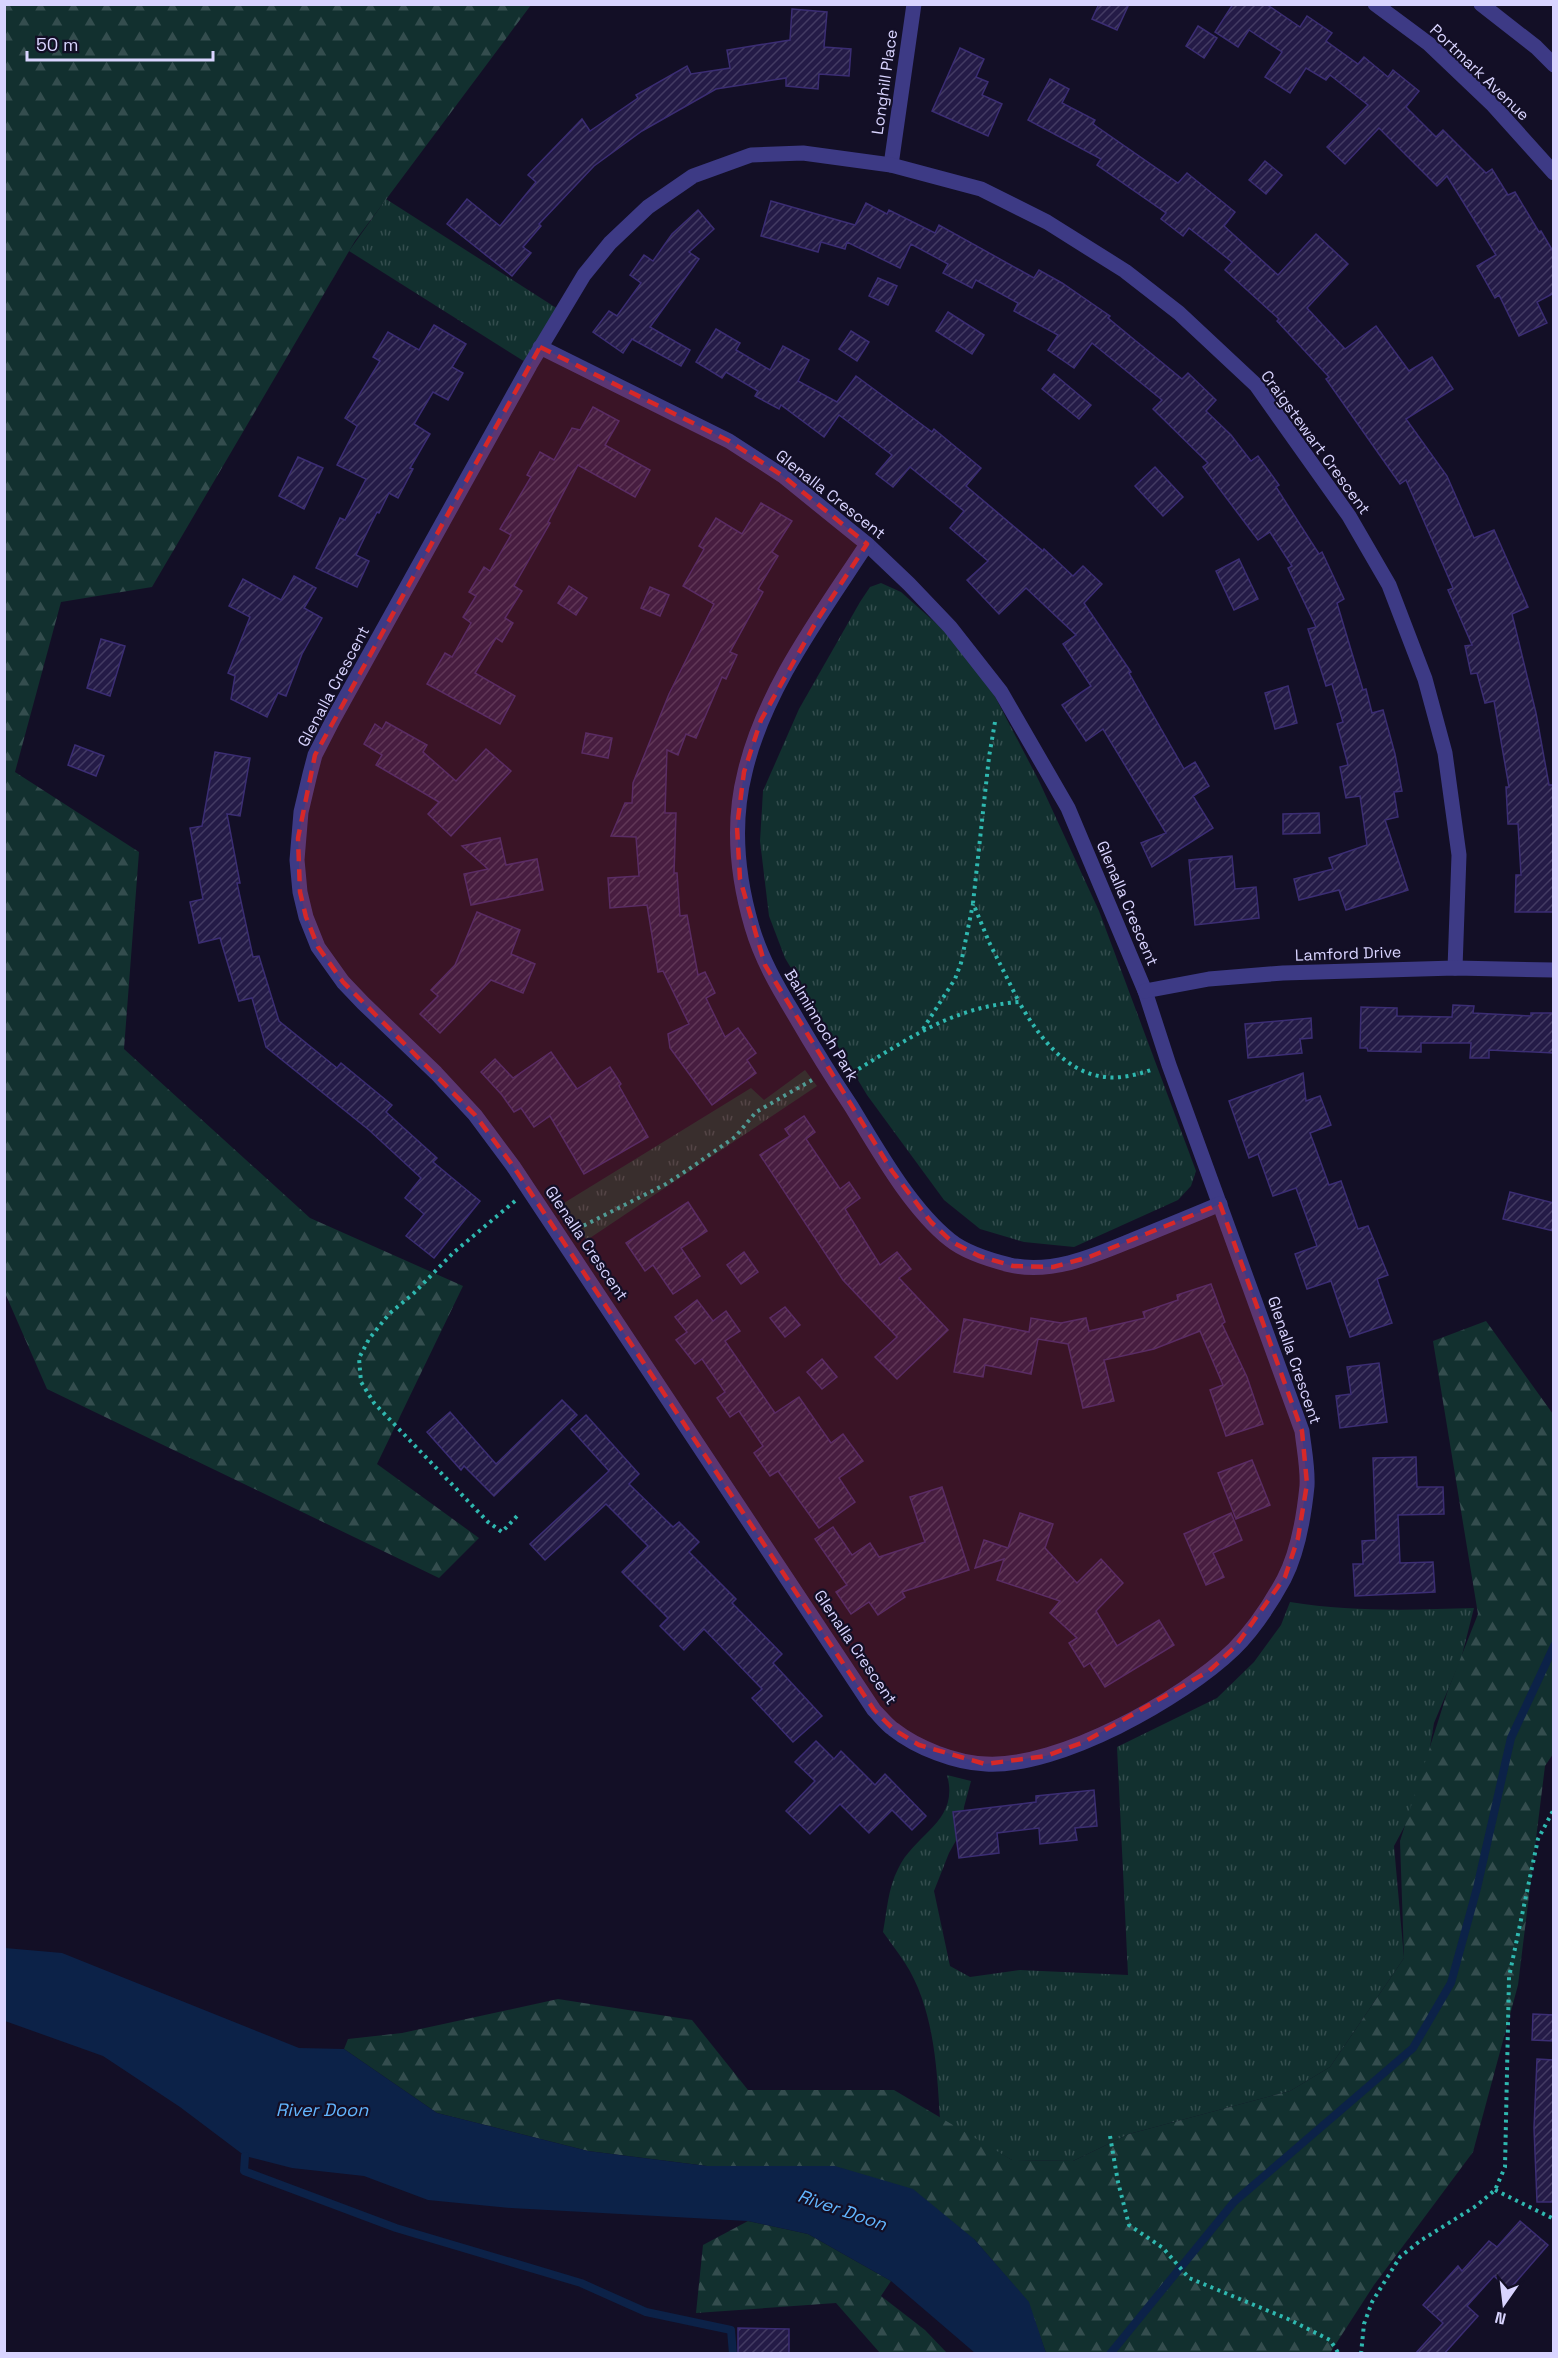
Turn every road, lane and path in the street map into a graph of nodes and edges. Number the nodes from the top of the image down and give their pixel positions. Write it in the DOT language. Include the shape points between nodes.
graph roads {
  1 [pos="914,4"];
  2 [pos="1375,4"];
  3 [pos="1481,4"];
  4 [pos="1554,65"];
  5 [pos="891,165"];
  6 [pos="1554,173"];
  7 [pos="540,347"];
  8 [pos="867,544"];
  9 [pos="1001,692"];
  10 [pos="973,903"];
  11 [pos="1455,968"];
  12 [pos="1554,970"];
  13 [pos="1145,991"];
  14 [pos="1019,1002"];
  15 [pos="922,1029"];
  16 [pos="529,1189"];
  17 [pos="1220,1204"];
  18 [pos="517,1516"];
  19 [pos="1554,1809"];
  20 [pos="1110,2136"];
  21 [pos="1495,2190"];
  22 [pos="1554,2219"];
  23 [pos="1339,2354"];
  24 [pos="1361,2354"];
  1 -- 5 [label="street, Longhill Place"];
  2 -- 6 [label="street, Portmark Avenue" via="1437,51 1492,104"];
  3 -- 4 [label="street"];
  5 -- 7 [label="street, Craigstewart Crescent" via="803,153 751,155 693,176 648,207 609,243 584,275"];
  5 -- 11 [label="street, Craigstewart Crescent" via="981,189 1047,222 1125,271 1179,313 1256,385 1291,433 1349,516 1389,585 1425,678 1445,753 1459,855"];
  7 -- 8 [label="street, Glenalla Crescent" via="729,441 783,476"];
  7 -- 16 [label="street, Glenalla Crescent" via="315,755 301,812 297,860 306,917 318,947 356,996 475,1115"];
  8 -- 9 [label="street, Glenalla Crescent" via="950,627"];
  8 -- 17 [label="street, Balminnoch Park" via="787,671 761,720 744,772 737,828 740,879 765,965 892,1171 931,1222 952,1242 979,1256 1013,1266 1053,1267 1089,1257"];
  9 -- 10 [label="path" via="989,757"];
  9 -- 13 [label="street, Glenalla Crescent" via="1068,808"];
  10 -- 14 [label="path"];
  10 -- 15 [label="path" via="962,963"];
  11 -- 12 [label="street, Lamford Drive"];
  11 -- 13 [label="street, Lamford Drive" via="1283,973 1209,979"];
  13 -- 17 [label="street, Glenalla Crescent"];
  16 -- 17 [label="street, Glenalla Crescent" via="874,1710 893,1729 919,1745 951,1758 985,1764 1016,1763 1046,1756 1094,1737 1171,1697 1235,1647 1285,1577 1298,1538 1307,1484 1302,1431"];
  16 -- 18 [label="path" via="389,1314 359,1358 361,1382 374,1403 473,1507 502,1532"];
  19 -- 21 [label="path" via="1538,1839 1509,1977 1505,2167"];
  20 -- 23 [label="path" via="1129,2225 1163,2248 1189,2278 1330,2340"];
  21 -- 22 [label="path"];
  21 -- 24 [label="path" via="1400,2257 1372,2302 1364,2324"];
}
